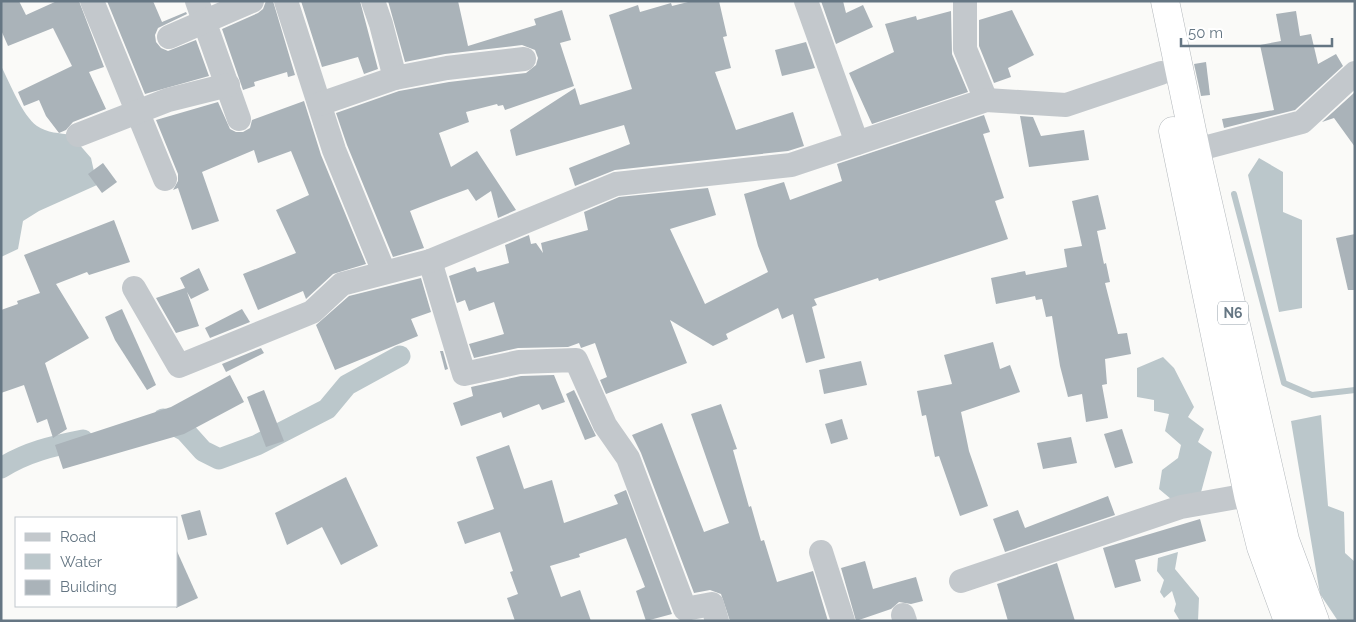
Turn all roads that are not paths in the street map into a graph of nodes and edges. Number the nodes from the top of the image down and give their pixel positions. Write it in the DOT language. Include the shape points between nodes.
graph roads {
  1 [pos="92,1"];
  2 [pos="252,1"];
  3 [pos="286,1"];
  4 [pos="373,1"];
  5 [pos="806,1"];
  6 [pos="965,1"];
  7 [pos="1146,1"];
  8 [pos="1166,1"];
  9 [pos="200,11"];
  10 [pos="169,37"];
  11 [pos="524,60"];
  12 [pos="1161,73"];
  13 [pos="1355,73"];
  14 [pos="396,78"];
  15 [pos="228,85"];
  16 [pos="986,100"];
  17 [pos="320,104"];
  18 [pos="137,110"];
  19 [pos="239,119"];
  20 [pos="78,135"];
  21 [pos="857,143"];
  22 [pos="1196,150"];
  23 [pos="165,179"];
  24 [pos="430,261"];
  25 [pos="384,272"];
  26 [pos="134,288"];
  27 [pos="1248,495"];
  28 [pos="821,552"];
  29 [pos="961,581"];
  30 [pos="717,621"];
  31 [pos="843,621"];
  32 [pos="1288,621"];
  33 [pos="1315,621"];
  1 -- 18 [label="street"];
  2 -- 9 [label="street"];
  3 -- 17 [label="street"];
  4 -- 14 [label="street"];
  5 -- 21 [label="street"];
  6 -- 16 [label="street" via="965,49"];
  7 -- 12 [label="highway, N6"];
  8 -- 22 [label="highway, N6"];
  9 -- 10 [label="street"];
  9 -- 15 [label="street"];
  11 -- 14 [label="street" via="447,68"];
  12 -- 16 [label="street" via="1066,105"];
  12 -- 27 [label="highway, N6"];
  13 -- 22 [label="street" via="1302,122"];
  14 -- 17 [label="street"];
  15 -- 18 [label="street"];
  15 -- 19 [label="street"];
  16 -- 21 [label="street"];
  17 -- 25 [label="street" via="334,150"];
  18 -- 20 [label="street"];
  18 -- 23 [label="street"];
  21 -- 24 [label="street" via="791,165 616,184"];
  22 -- 33 [label="highway, N6" via="1285,540"];
  24 -- 25 [label="street"];
  24 -- 30 [label="street" via="464,374 519,362 576,360 605,425 628,458 685,609 712,604"];
  25 -- 26 [label="street" via="342,284 312,312 179,366"];
  27 -- 29 [label="street" via="1180,507"];
  27 -- 32 [label="highway, N6" via="1261,547"];
  28 -- 31 [label="street"];
}
